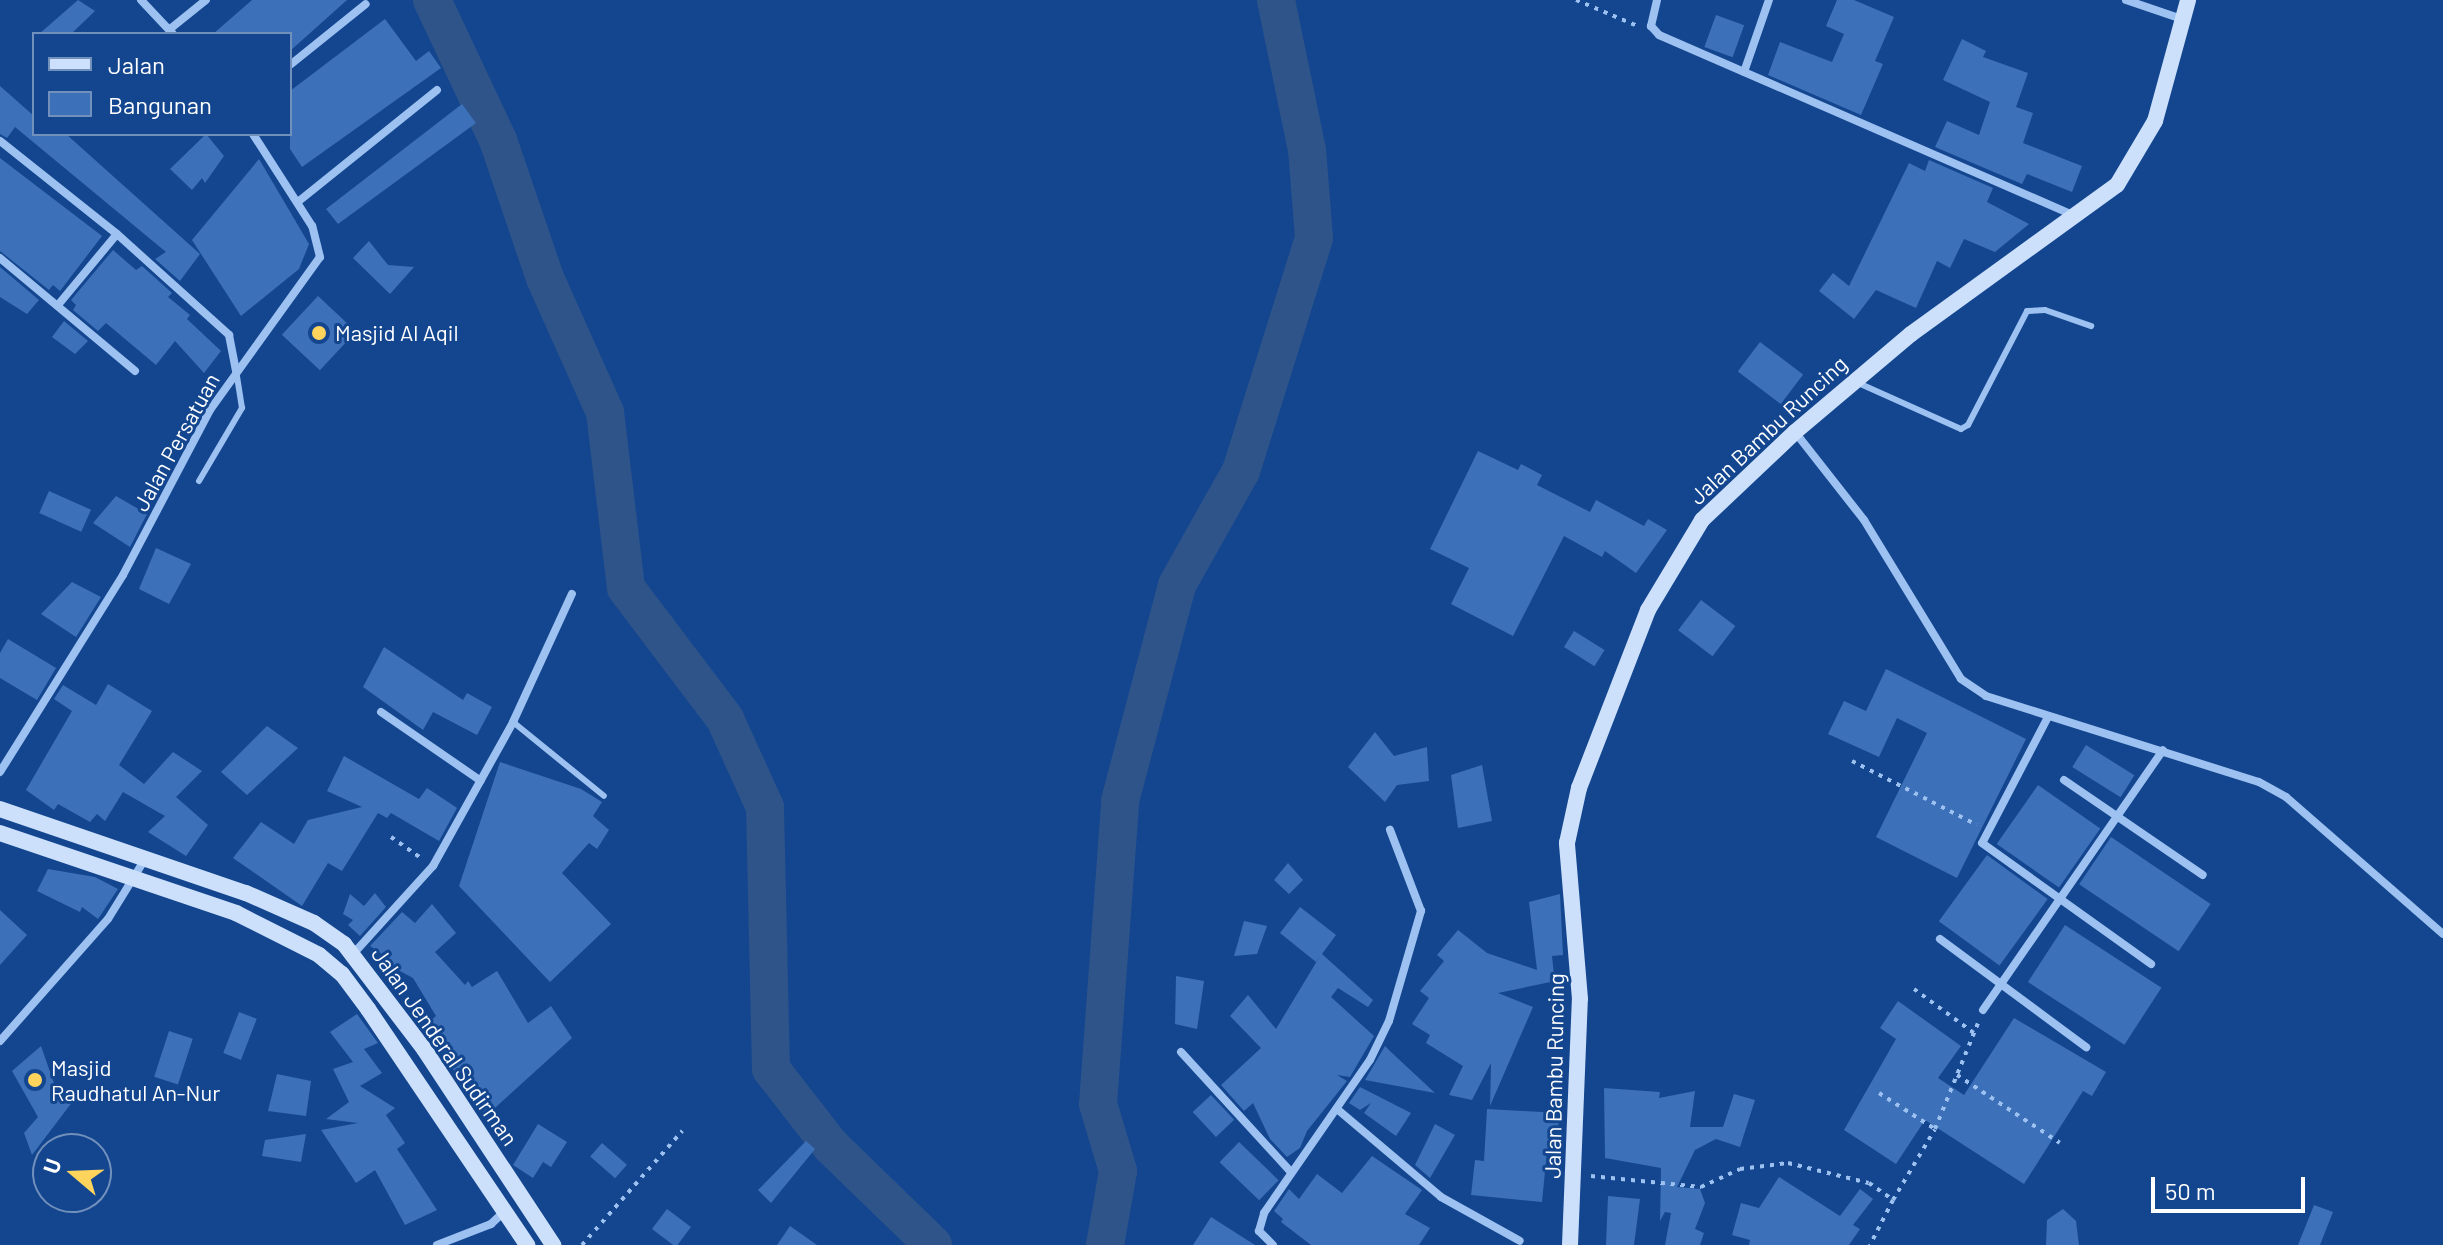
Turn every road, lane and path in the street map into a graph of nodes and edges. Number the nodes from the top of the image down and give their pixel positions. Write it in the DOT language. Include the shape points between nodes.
graph roads {
  1 [pos="141,0"];
  2 [pos="206,0"];
  3 [pos="1576,0"];
  4 [pos="1657,0"];
  5 [pos="1769,0"];
  6 [pos="2126,0"];
  7 [pos="2188,0"];
  8 [pos="366,4"];
  9 [pos="2182,19"];
  10 [pos="172,32"];
  11 [pos="1659,35"];
  12 [pos="292,63"];
  13 [pos="1744,72"];
  14 [pos="437,90"];
  15 [pos="254,136"];
  16 [pos="0,141"];
  17 [pos="299,201"];
  18 [pos="2076,216"];
  19 [pos="117,234"];
  20 [pos="0,258"];
  21 [pos="58,305"];
  22 [pos="2091,326"];
  23 [pos="135,371"];
  24 [pos="236,371"];
  25 [pos="1853,380"];
  26 [pos="1795,432"];
  27 [pos="199,481"];
  28 [pos="572,594"];
  29 [pos="381,712"];
  30 [pos="2048,717"];
  31 [pos="513,722"];
  32 [pos="2163,750"];
  33 [pos="1852,761"];
  34 [pos="0,772"];
  35 [pos="2064,780"];
  36 [pos="481,781"];
  37 [pos="604,796"];
  38 [pos="0,809"];
  39 [pos="2117,818"];
  40 [pos="1390,830"];
  41 [pos="1987,830"];
  42 [pos="0,833"];
  43 [pos="391,837"];
  44 [pos="145,859"];
  45 [pos="433,866"];
  46 [pos="2203,875"];
  47 [pos="137,878"];
  48 [pos="2060,901"];
  49 [pos="2443,934"];
  50 [pos="1940,939"];
  51 [pos="354,953"];
  52 [pos="2151,964"];
  53 [pos="2002,983"];
  54 [pos="1914,989"];
  55 [pos="1983,1010"];
  56 [pos="1974,1033"];
  57 [pos="0,1041"];
  58 [pos="2086,1047"];
  59 [pos="1181,1052"];
  60 [pos="1957,1075"];
  61 [pos="1879,1093"];
  62 [pos="1337,1109"];
  63 [pos="1935,1129"];
  64 [pos="682,1131"];
  65 [pos="2060,1143"];
  66 [pos="1290,1171"];
  67 [pos="1576,1175"];
  68 [pos="1893,1200"];
  69 [pos="505,1211"];
  70 [pos="1520,1241"];
  71 [pos="1575,1243"];
  72 [pos="437,1245"];
  73 [pos="527,1245"];
  74 [pos="553,1245"];
  75 [pos="582,1245"];
  76 [pos="1273,1245"];
  77 [pos="1870,1245"];
  1 -- 10 [label="street"];
  2 -- 10 [label="street"];
  3 -- 11 [label="path"];
  4 -- 11 [label="street" via="1651,26"];
  5 -- 13 [label="street"];
  6 -- 9 [label="street"];
  7 -- 9 [label="street, Jalan Bambu Runcing"];
  8 -- 12 [label="street"];
  9 -- 18 [label="street, Jalan Bambu Runcing" via="2146,142 2117,185"];
  11 -- 13 [label="street"];
  13 -- 18 [label="street"];
  14 -- 17 [label="street"];
  15 -- 17 [label="street, Jalan Persatuan"];
  16 -- 19 [label="street"];
  17 -- 24 [label="street, Jalan Persatuan" via="320,257"];
  18 -- 25 [label="street, Jalan Bambu Runcing"];
  19 -- 21 [label="street"];
  19 -- 24 [label="street" via="229,335"];
  20 -- 21 [label="street"];
  21 -- 23 [label="street"];
  22 -- 25 [label="lane" via="2045,310 2027,311 1968,425 1961,429"];
  24 -- 27 [label="lane" via="242,408"];
  24 -- 34 [label="street, Jalan Persatuan" via="123,575"];
  25 -- 26 [label="street, Jalan Bambu Runcing"];
  26 -- 30 [label="street" via="1864,520 1961,679 1986,696"];
  26 -- 67 [label="street, Jalan Bambu Runcing" via="1736,485 1684,545 1648,610 1579,788 1567,843 1580,999"];
  28 -- 31 [label="street"];
  29 -- 36 [label="street"];
  30 -- 32 [label="street"];
  30 -- 41 [label="street"];
  31 -- 36 [label="street"];
  31 -- 37 [label="lane"];
  32 -- 39 [label="street"];
  32 -- 49 [label="street" via="2259,782 2286,797"];
  33 -- 41 [label="path"];
  35 -- 39 [label="street"];
  36 -- 45 [label="street"];
  38 -- 44 [label="street, Jalan Jenderal Sudirman"];
  39 -- 46 [label="street"];
  39 -- 48 [label="street"];
  40 -- 62 [label="street" via="1421,911 1389,1021"];
  41 -- 48 [label="street" via="1986,847"];
  42 -- 47 [label="street, Jalan Jenderal Sudirman"];
  43 -- 45 [label="path"];
  44 -- 47 [label="street"];
  44 -- 51 [label="street, Jalan Jenderal Sudirman" via="297,915"];
  45 -- 51 [label="street"];
  47 -- 57 [label="street" via="79,955"];
  47 -- 69 [label="street, Jalan Jenderal Sudirman" via="284,935 342,974"];
  48 -- 52 [label="street"];
  48 -- 53 [label="street"];
  50 -- 53 [label="street"];
  51 -- 74 [label="street, Jalan Jenderal Sudirman"];
  53 -- 55 [label="street"];
  53 -- 58 [label="street"];
  54 -- 56 [label="path"];
  55 -- 56 [label="path"];
  56 -- 60 [label="path"];
  59 -- 66 [label="street"];
  60 -- 63 [label="path"];
  60 -- 65 [label="path"];
  61 -- 63 [label="path"];
  62 -- 66 [label="street"];
  62 -- 70 [label="street" via="1441,1197"];
  63 -- 68 [label="path"];
  64 -- 75 [label="path"];
  66 -- 76 [label="street" via="1260,1223 1262,1237"];
  67 -- 68 [label="path" via="1701,1187 1740,1169 1788,1163 1869,1183"];
  67 -- 71 [label="street, Jalan Bambu Runcing"];
  68 -- 77 [label="path"];
  69 -- 72 [label="street" via="491,1224"];
  69 -- 73 [label="street, Jalan Jenderal Sudirman"];
}
